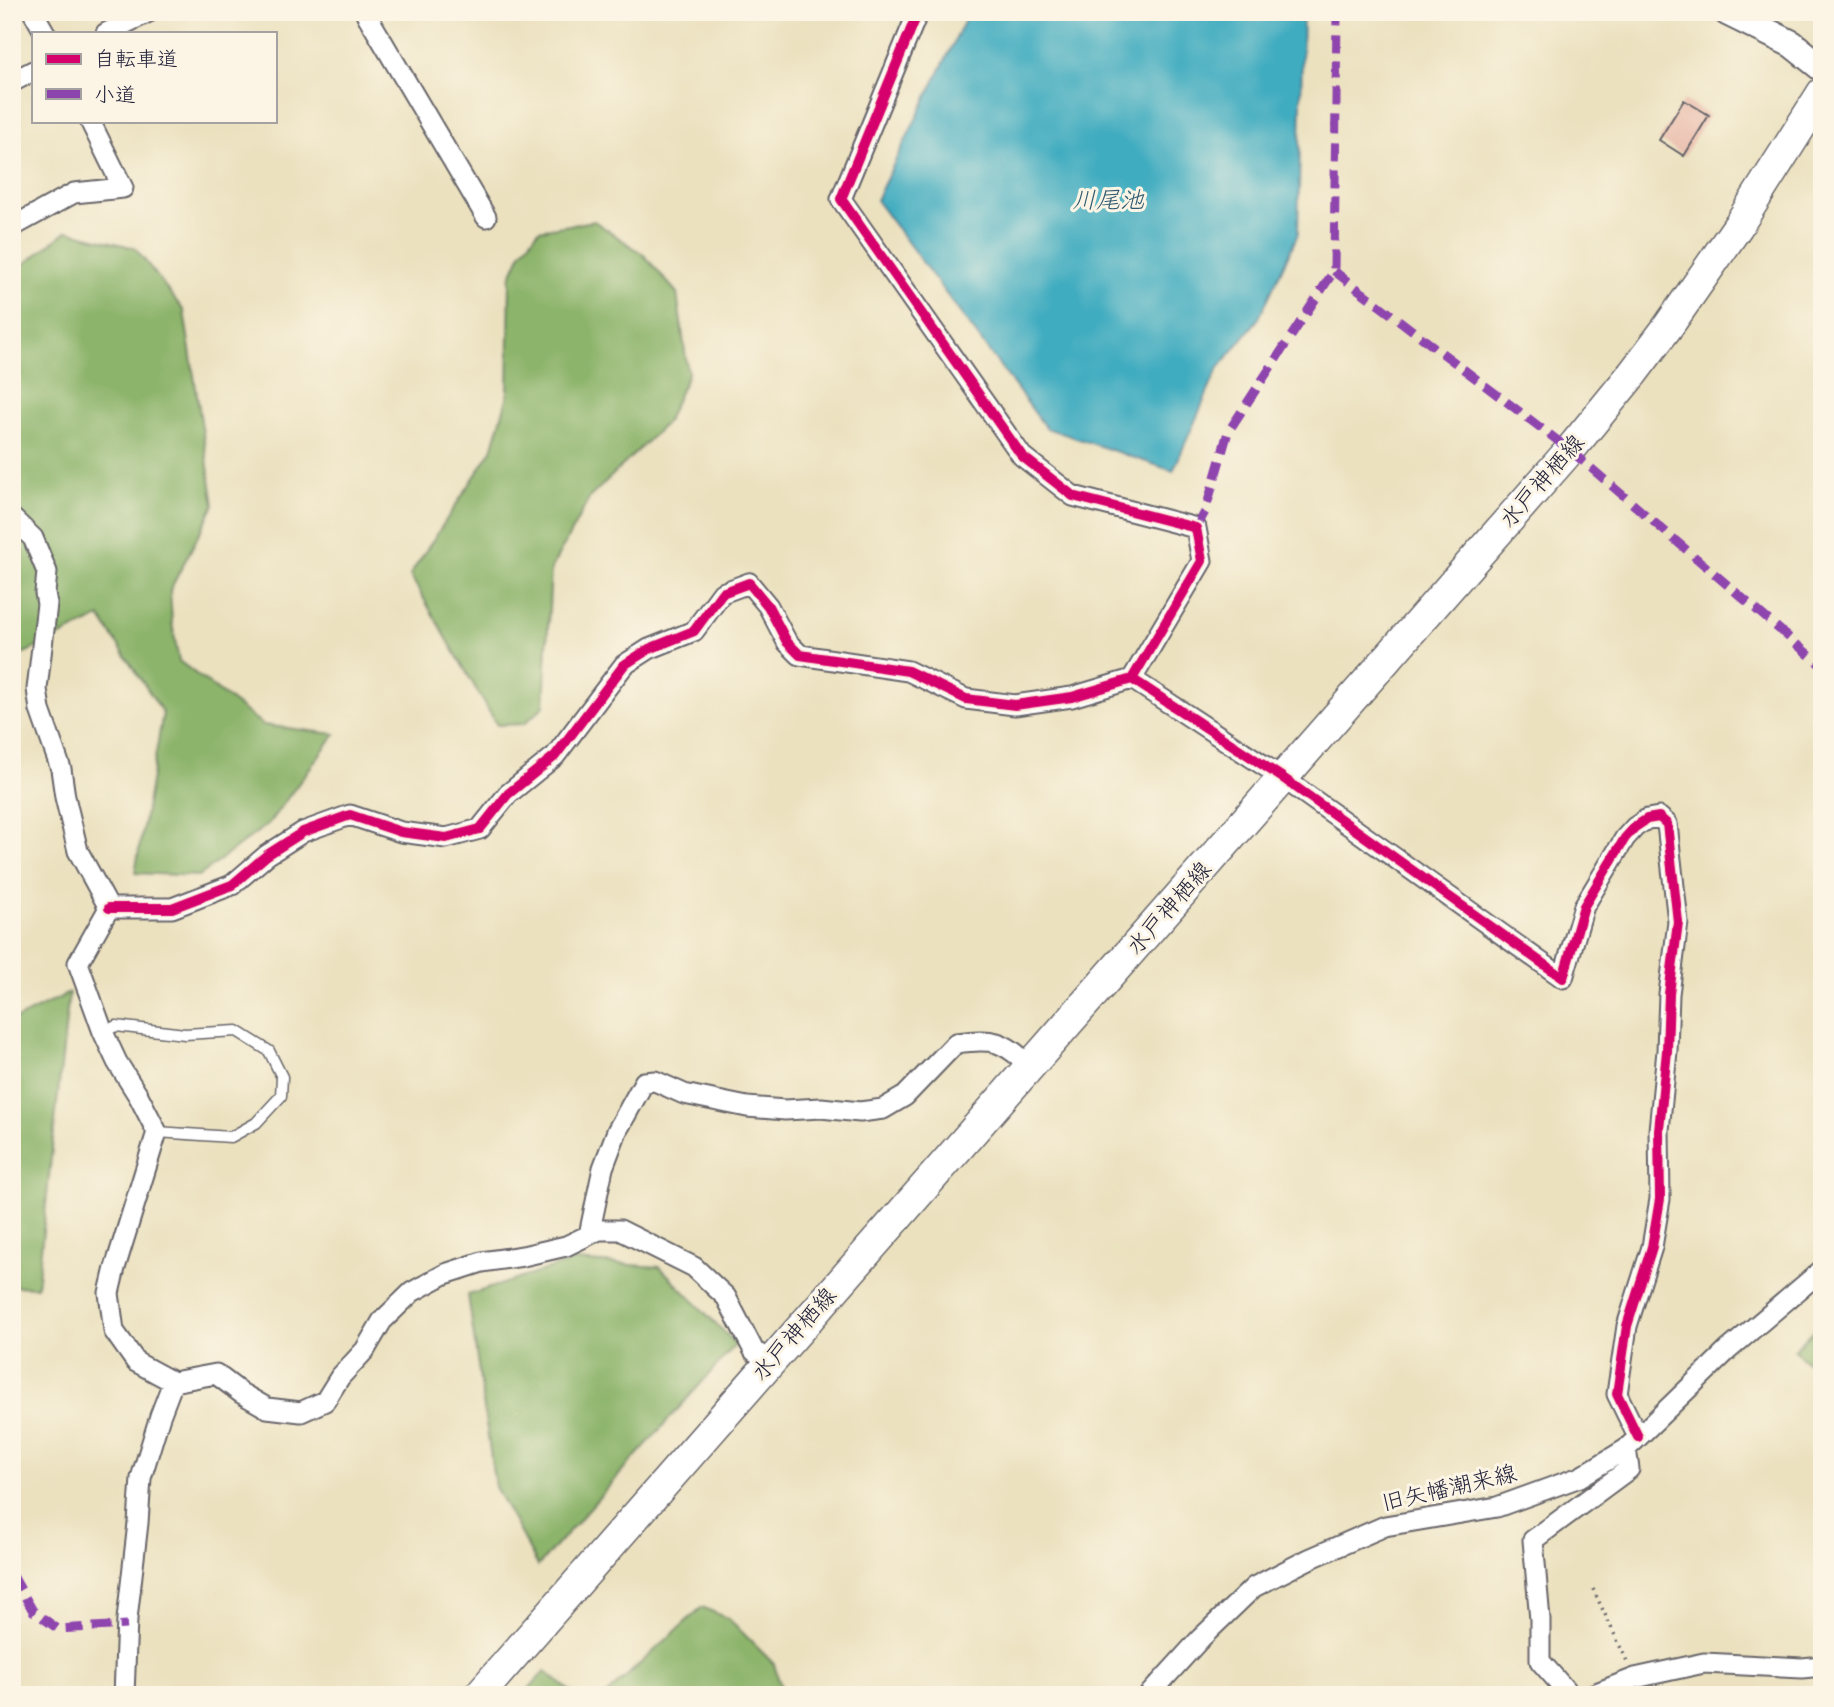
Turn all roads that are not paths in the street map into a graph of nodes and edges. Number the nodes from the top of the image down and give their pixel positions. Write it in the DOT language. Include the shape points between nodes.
graph roads {
  1 [pos="33,12"];
  2 [pos="149,12"];
  3 [pos="365,12"];
  4 [pos="918,12"];
  5 [pos="1727,12"];
  6 [pos="43,32"];
  7 [pos="108,32"];
  8 [pos="1822,68"];
  9 [pos="32,72"];
  10 [pos="12,82"];
  11 [pos="1822,93"];
  12 [pos="90,122"];
  13 [pos="486,217"];
  14 [pos="12,227"];
  15 [pos="12,518"];
  16 [pos="1132,679"];
  17 [pos="1283,778"];
  18 [pos="109,908"];
  19 [pos="103,1032"];
  20 [pos="1030,1066"];
  21 [pos="157,1132"];
  22 [pos="589,1235"];
  23 [pos="1822,1270"];
  24 [pos="771,1361"];
  25 [pos="173,1382"];
  26 [pos="1632,1443"];
  27 [pos="1822,1666"];
  28 [pos="124,1695"];
  29 [pos="479,1695"];
  30 [pos="1149,1695"];
  31 [pos="1570,1695"];
  32 [pos="1591,1695"];
  1 -- 6 [label="street"];
  2 -- 7 [label="street"];
  3 -- 13 [label="street"];
  4 -- 16 [label="street" via="841,199 1022,456 1073,496 1196,528 1202,561"];
  5 -- 8 [label="street" via="1792,44"];
  9 -- 10 [label="street"];
  11 -- 17 [label="main road, 水戸神栖線" via="1738,226 1633,373"];
  12 -- 14 [label="street" via="123,188 75,193"];
  15 -- 18 [label="street" via="33,538 47,572 37,689 40,710 61,769 78,851"];
  16 -- 17 [label="street"];
  16 -- 18 [label="street" via="1072,697 1015,705 966,699 908,671 800,655 749,583 722,593 694,631 624,665 555,756 508,794 480,829 446,838 401,832 350,814 303,832 232,885 172,908"];
  17 -- 20 [label="main road, 水戸神栖線"];
  17 -- 26 [label="street" via="1563,978 1584,906 1625,838 1647,819 1659,817 1667,824 1678,922 1659,1130 1660,1199 1652,1247 1627,1326 1617,1394"];
  18 -- 19 [label="street" via="78,963"];
  19 -- 21 [label="street"];
  19 -- 21 [label="lane" via="116,1026 184,1034 237,1031 269,1051 282,1077 281,1096 256,1122 231,1137"];
  20 -- 22 [label="street" via="999,1042 956,1043 905,1096 883,1108 860,1112 747,1107 684,1094 655,1081 644,1082 603,1168"];
  20 -- 24 [label="main road, 水戸神栖線"];
  21 -- 25 [label="street" via="109,1293 114,1331 136,1362"];
  22 -- 24 [label="street" via="620,1230 694,1267 726,1297 754,1351"];
  22 -- 25 [label="street" via="566,1246 445,1273 412,1292 382,1321 325,1401 301,1412 267,1408 216,1374"];
  23 -- 26 [label="street, 旧矢幡潮来線" via="1728,1350"];
  24 -- 29 [label="main road, 水戸神栖線"];
  25 -- 28 [label="street" via="141,1478"];
  26 -- 30 [label="street, 旧矢幡潮来線" via="1580,1477 1497,1507 1385,1526 1254,1587"];
  26 -- 31 [label="street" via="1629,1469 1532,1540 1541,1661"];
  27 -- 32 [label="street" via="1704,1663 1635,1678"];
}
